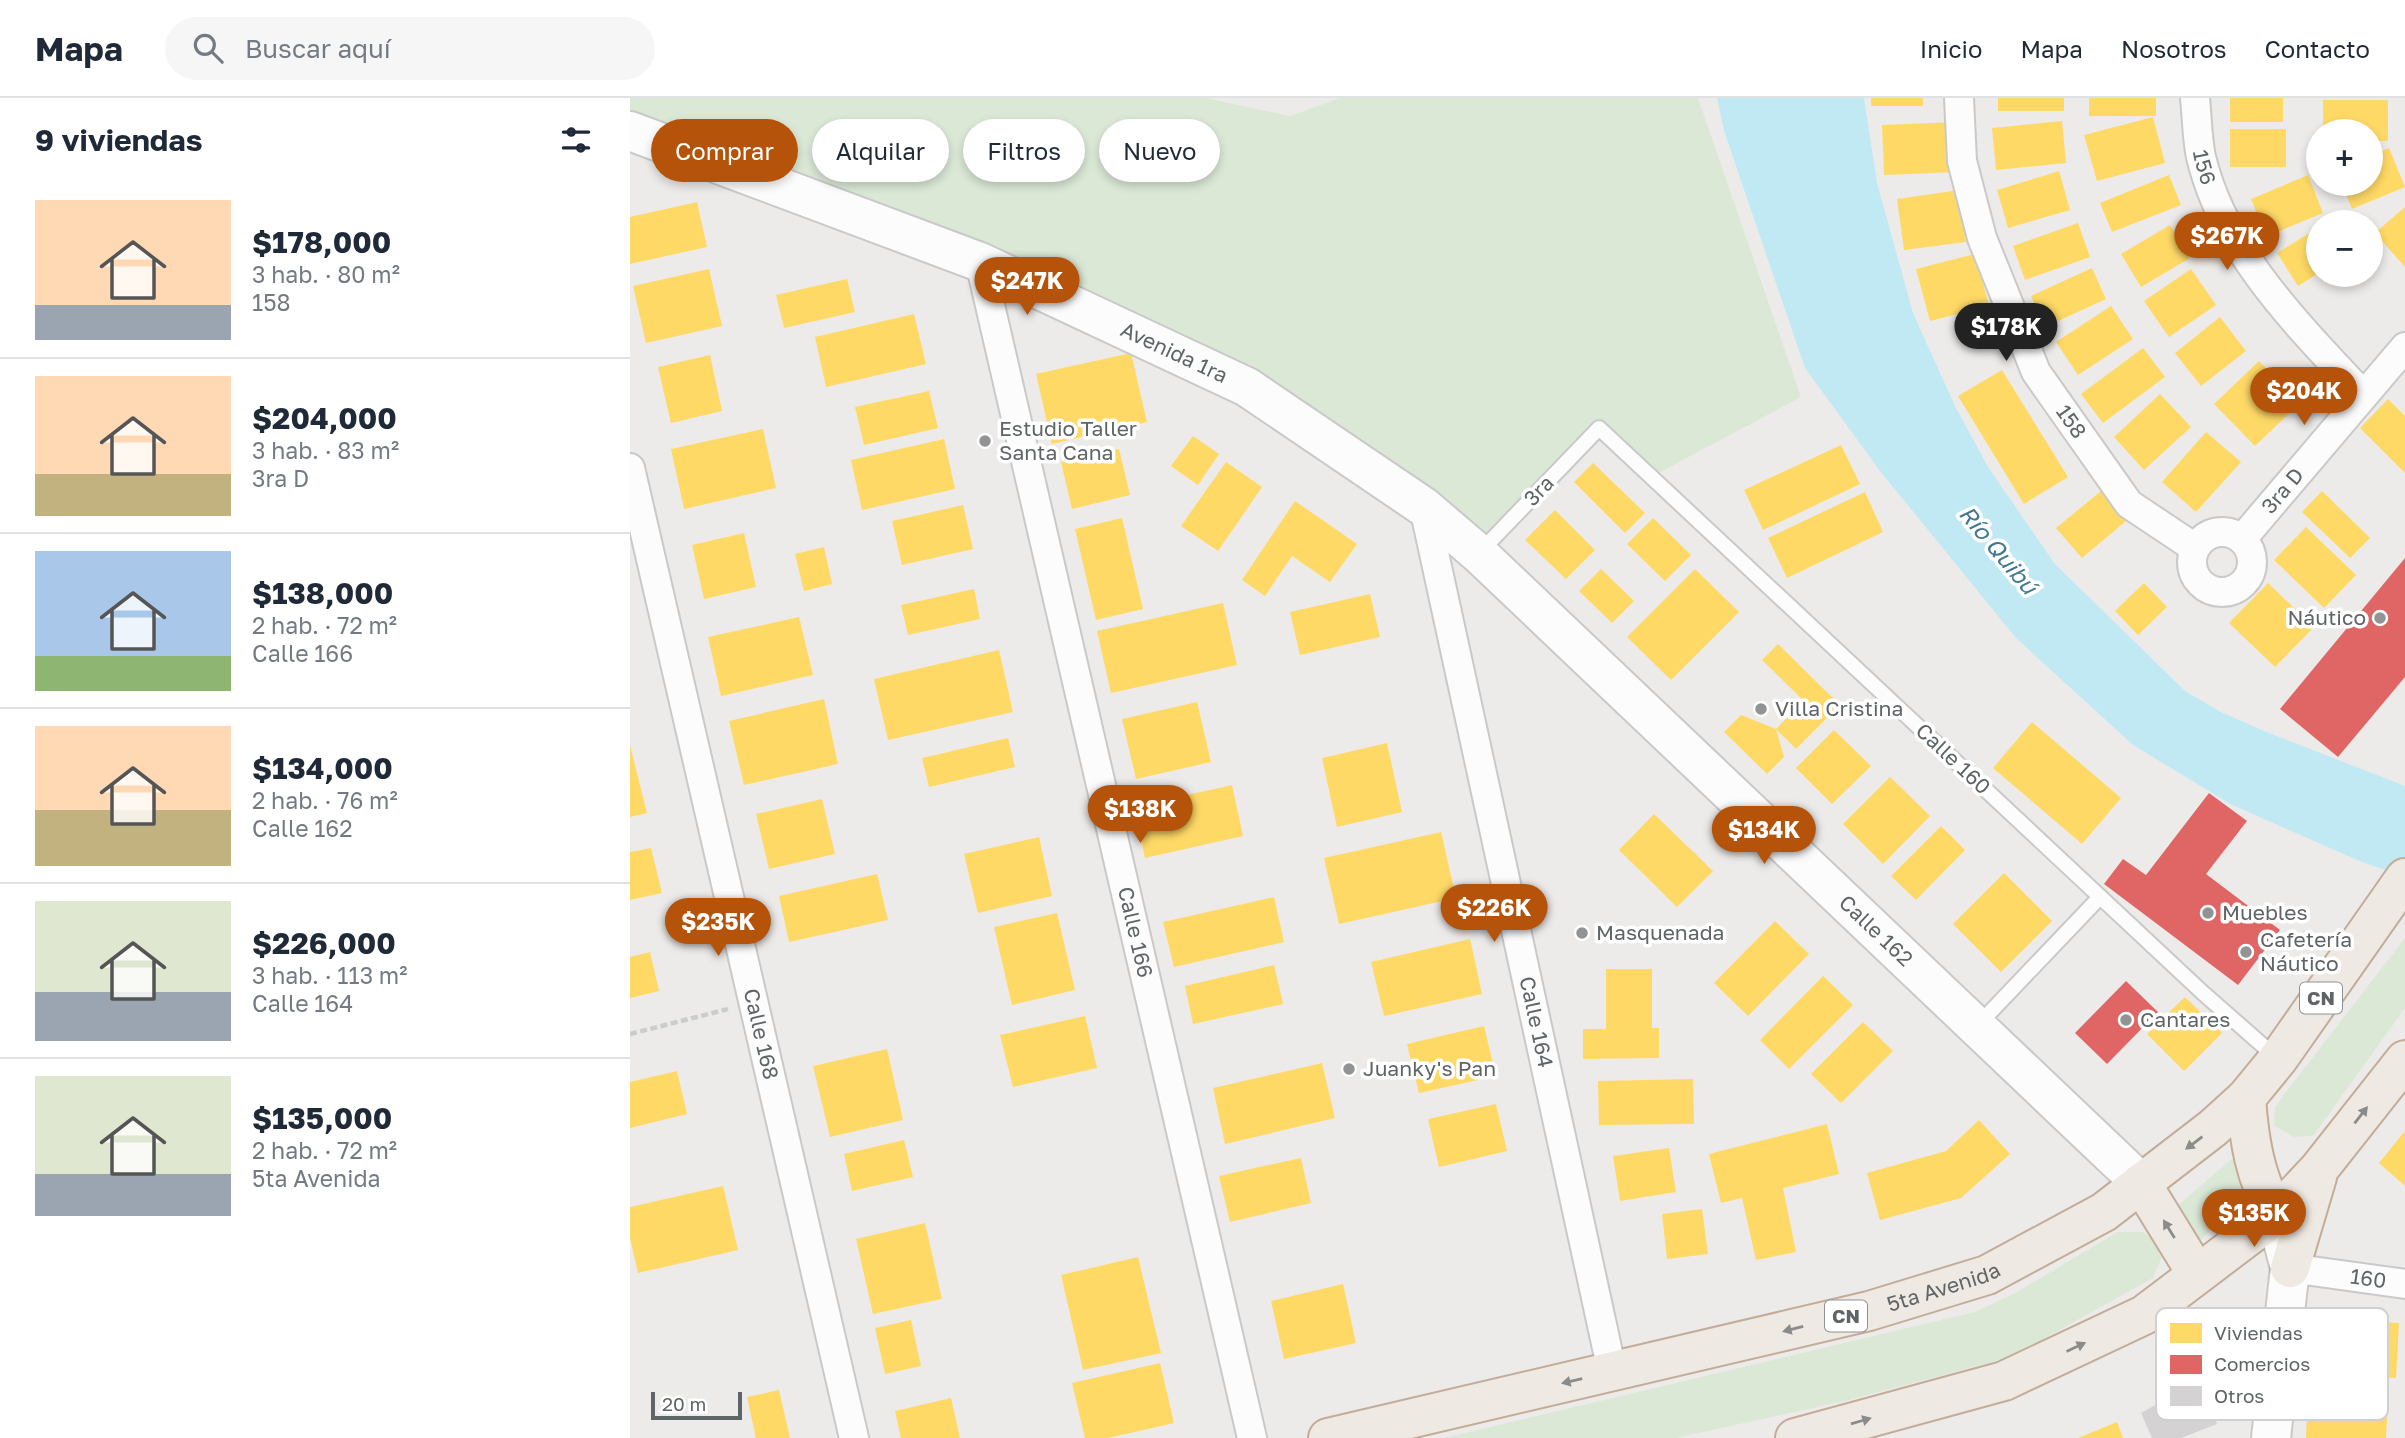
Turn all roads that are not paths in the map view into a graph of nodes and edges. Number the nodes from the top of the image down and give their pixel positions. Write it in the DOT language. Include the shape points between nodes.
graph roads {
  1 [pos="1959,98"];
  2 [pos="2196,98"];
  3 [pos="630,131"];
  4 [pos="980,262"];
  5 [pos="2405,347"];
  6 [pos="2363,395"];
  7 [pos="1599,428"];
  8 [pos="630,468"];
  9 [pos="1424,507"];
  10 [pos="2242,539"];
  11 [pos="2195,548"];
  12 [pos="1479,554"];
  13 [pos="2399,887"];
  14 [pos="2100,897"];
  15 [pos="1976,1027"];
  16 [pos="2278,1059"];
  17 [pos="2405,1060"];
  18 [pos="2246,1098"];
  19 [pos="2319,1169"];
  20 [pos="2141,1183"];
  21 [pos="2276,1215"];
  22 [pos="2290,1268"];
  23 [pos="2197,1274"];
  24 [pos="2405,1284"];
  25 [pos="2286,1308"];
  26 [pos="1612,1371"];
  27 [pos="2273,1420"];
  28 [pos="1391,1430"];
  29 [pos="1809,1437"];
  30 [pos="854,1438"];
  31 [pos="1252,1438"];
  32 [pos="1328,1438"];
  33 [pos="2271,1438"];
  1 -- 11 [label="street, 158" via="1962,161 1982,238 2036,372 2129,504"];
  2 -- 6 [label="street, 156" via="2201,156 2225,227 2287,314"];
  3 -- 4 [label="street, Avenida 1ra"];
  4 -- 9 [label="street, Avenida 1ra" via="1247,387"];
  4 -- 31 [label="street, Calle 166"];
  5 -- 6 [label="street, 3ra D"];
  6 -- 10 [label="street, 3ra D"];
  7 -- 12 [label="lane, 3ra"];
  7 -- 14 [label="lane, Calle 160"];
  8 -- 30 [label="street, Calle 168"];
  9 -- 12 [label="street, Calle 162"];
  9 -- 26 [label="street, Calle 164"];
  10 -- 11 [label="street" via="2225,532 2208,535"];
  10 -- 11 [label="street" via="2252,555 2250,574 2238,589 2218,592 2201,584 2192,567"];
  12 -- 15 [label="street, Calle 162"];
  13 -- 16 [label="highway, 5ta Avenida / CN"];
  14 -- 15 [label="lane"];
  14 -- 16 [label="lane, Calle 160"];
  15 -- 20 [label="street, Calle 162"];
  16 -- 18 [label="highway, 5ta Avenida / CN"];
  19 -- 17 [label="highway, one-way"];
  18 -- 20 [label="highway, 5ta Avenida / CN, one-way"];
  18 -- 21 [label="highway" via="2253,1164"];
  19 -- 21 [label="highway"];
  19 -- 22 [label="highway"];
  23 -- 20 [label="highway, one-way"];
  20 -- 26 [label="highway, 5ta Avenida / CN, one-way" via="2104,1212 1987,1275 1869,1311"];
  21 -- 22 [label="street"];
  21 -- 23 [label="highway"];
  22 -- 24 [label="street, 160"];
  22 -- 25 [label="street"];
  29 -- 23 [label="highway, one-way" via="2004,1381 2144,1315"];
  26 -- 28 [label="highway, 5ta Avenida / CN, one-way"];
  27 -- 33 [label="street"];
  28 -- 32 [label="highway, 5ta Avenida / CN"];
}
